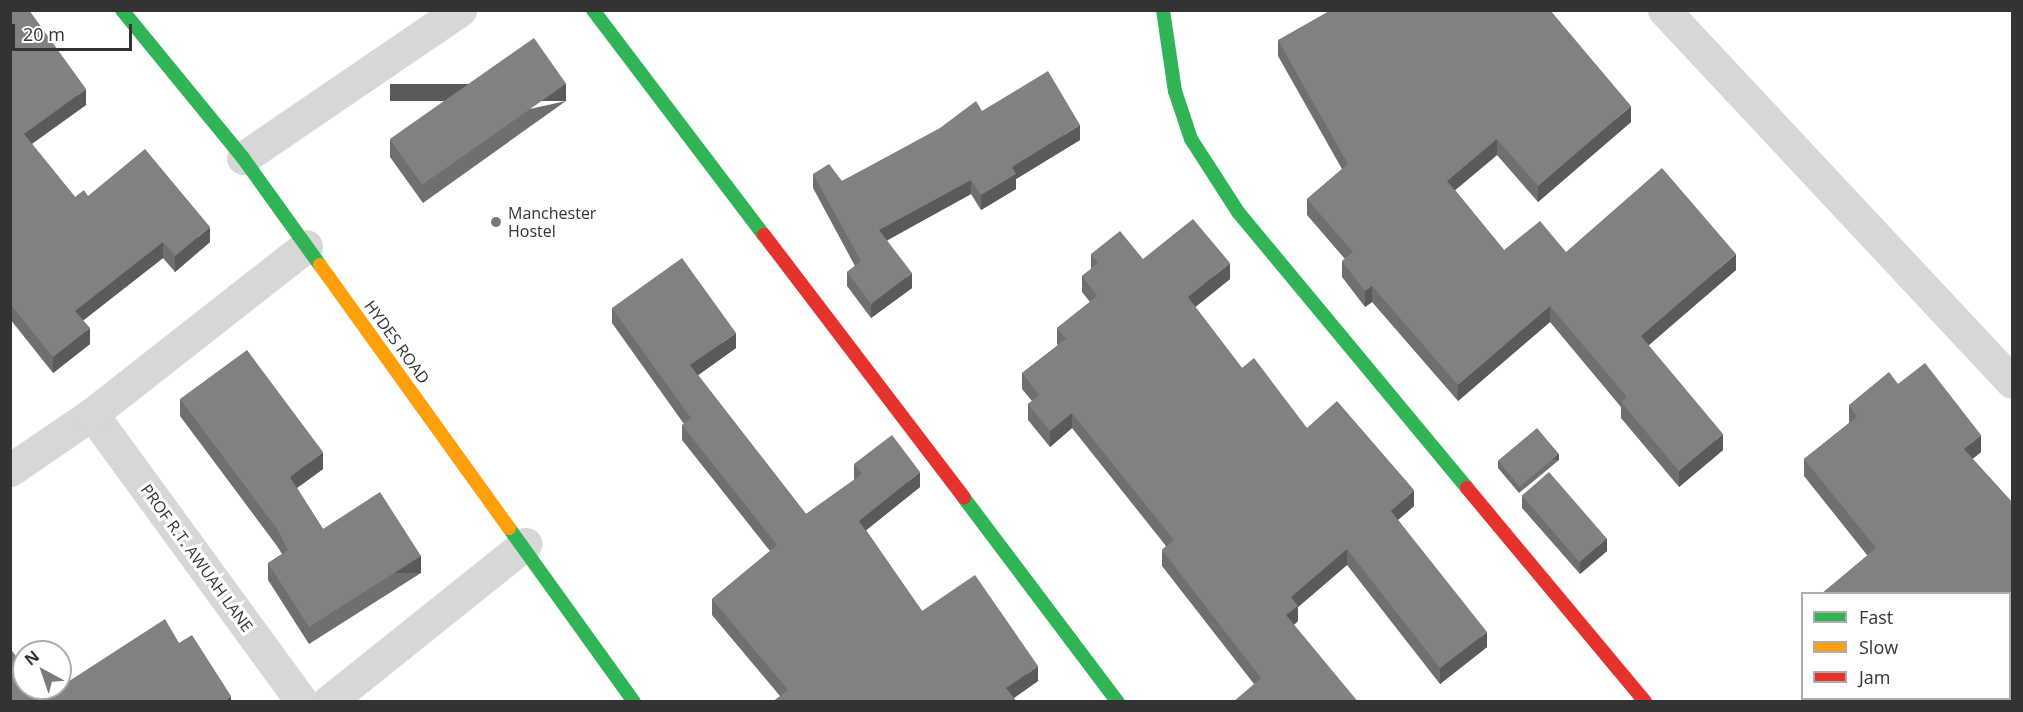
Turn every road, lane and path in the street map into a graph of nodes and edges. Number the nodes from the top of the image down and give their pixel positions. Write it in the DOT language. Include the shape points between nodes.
graph roads {
  1 [pos="122,10"];
  2 [pos="460,10"];
  3 [pos="593,10"];
  4 [pos="1163,10"];
  5 [pos="1664,10"];
  6 [pos="243,158"];
  7 [pos="306,246"];
  8 [pos="2013,382"];
  9 [pos="92,414"];
  10 [pos="10,470"];
  11 [pos="525,544"];
  12 [pos="302,702"];
  13 [pos="328,702"];
  14 [pos="634,702"];
  15 [pos="1118,702"];
  16 [pos="1645,702"];
  1 -- 6 [label="street, HYDES ROAD"];
  2 -- 6 [label="street"];
  3 -- 15 [label="street"];
  4 -- 16 [label="street" via="1175,91 1191,139 1238,212"];
  5 -- 8 [label="street"];
  6 -- 7 [label="street, HYDES ROAD"];
  7 -- 9 [label="street"];
  7 -- 11 [label="street, HYDES ROAD"];
  9 -- 10 [label="street"];
  9 -- 12 [label="street, PROF R.T. AWUAH LANE"];
  11 -- 13 [label="street"];
  11 -- 14 [label="street, HYDES ROAD"];
}
